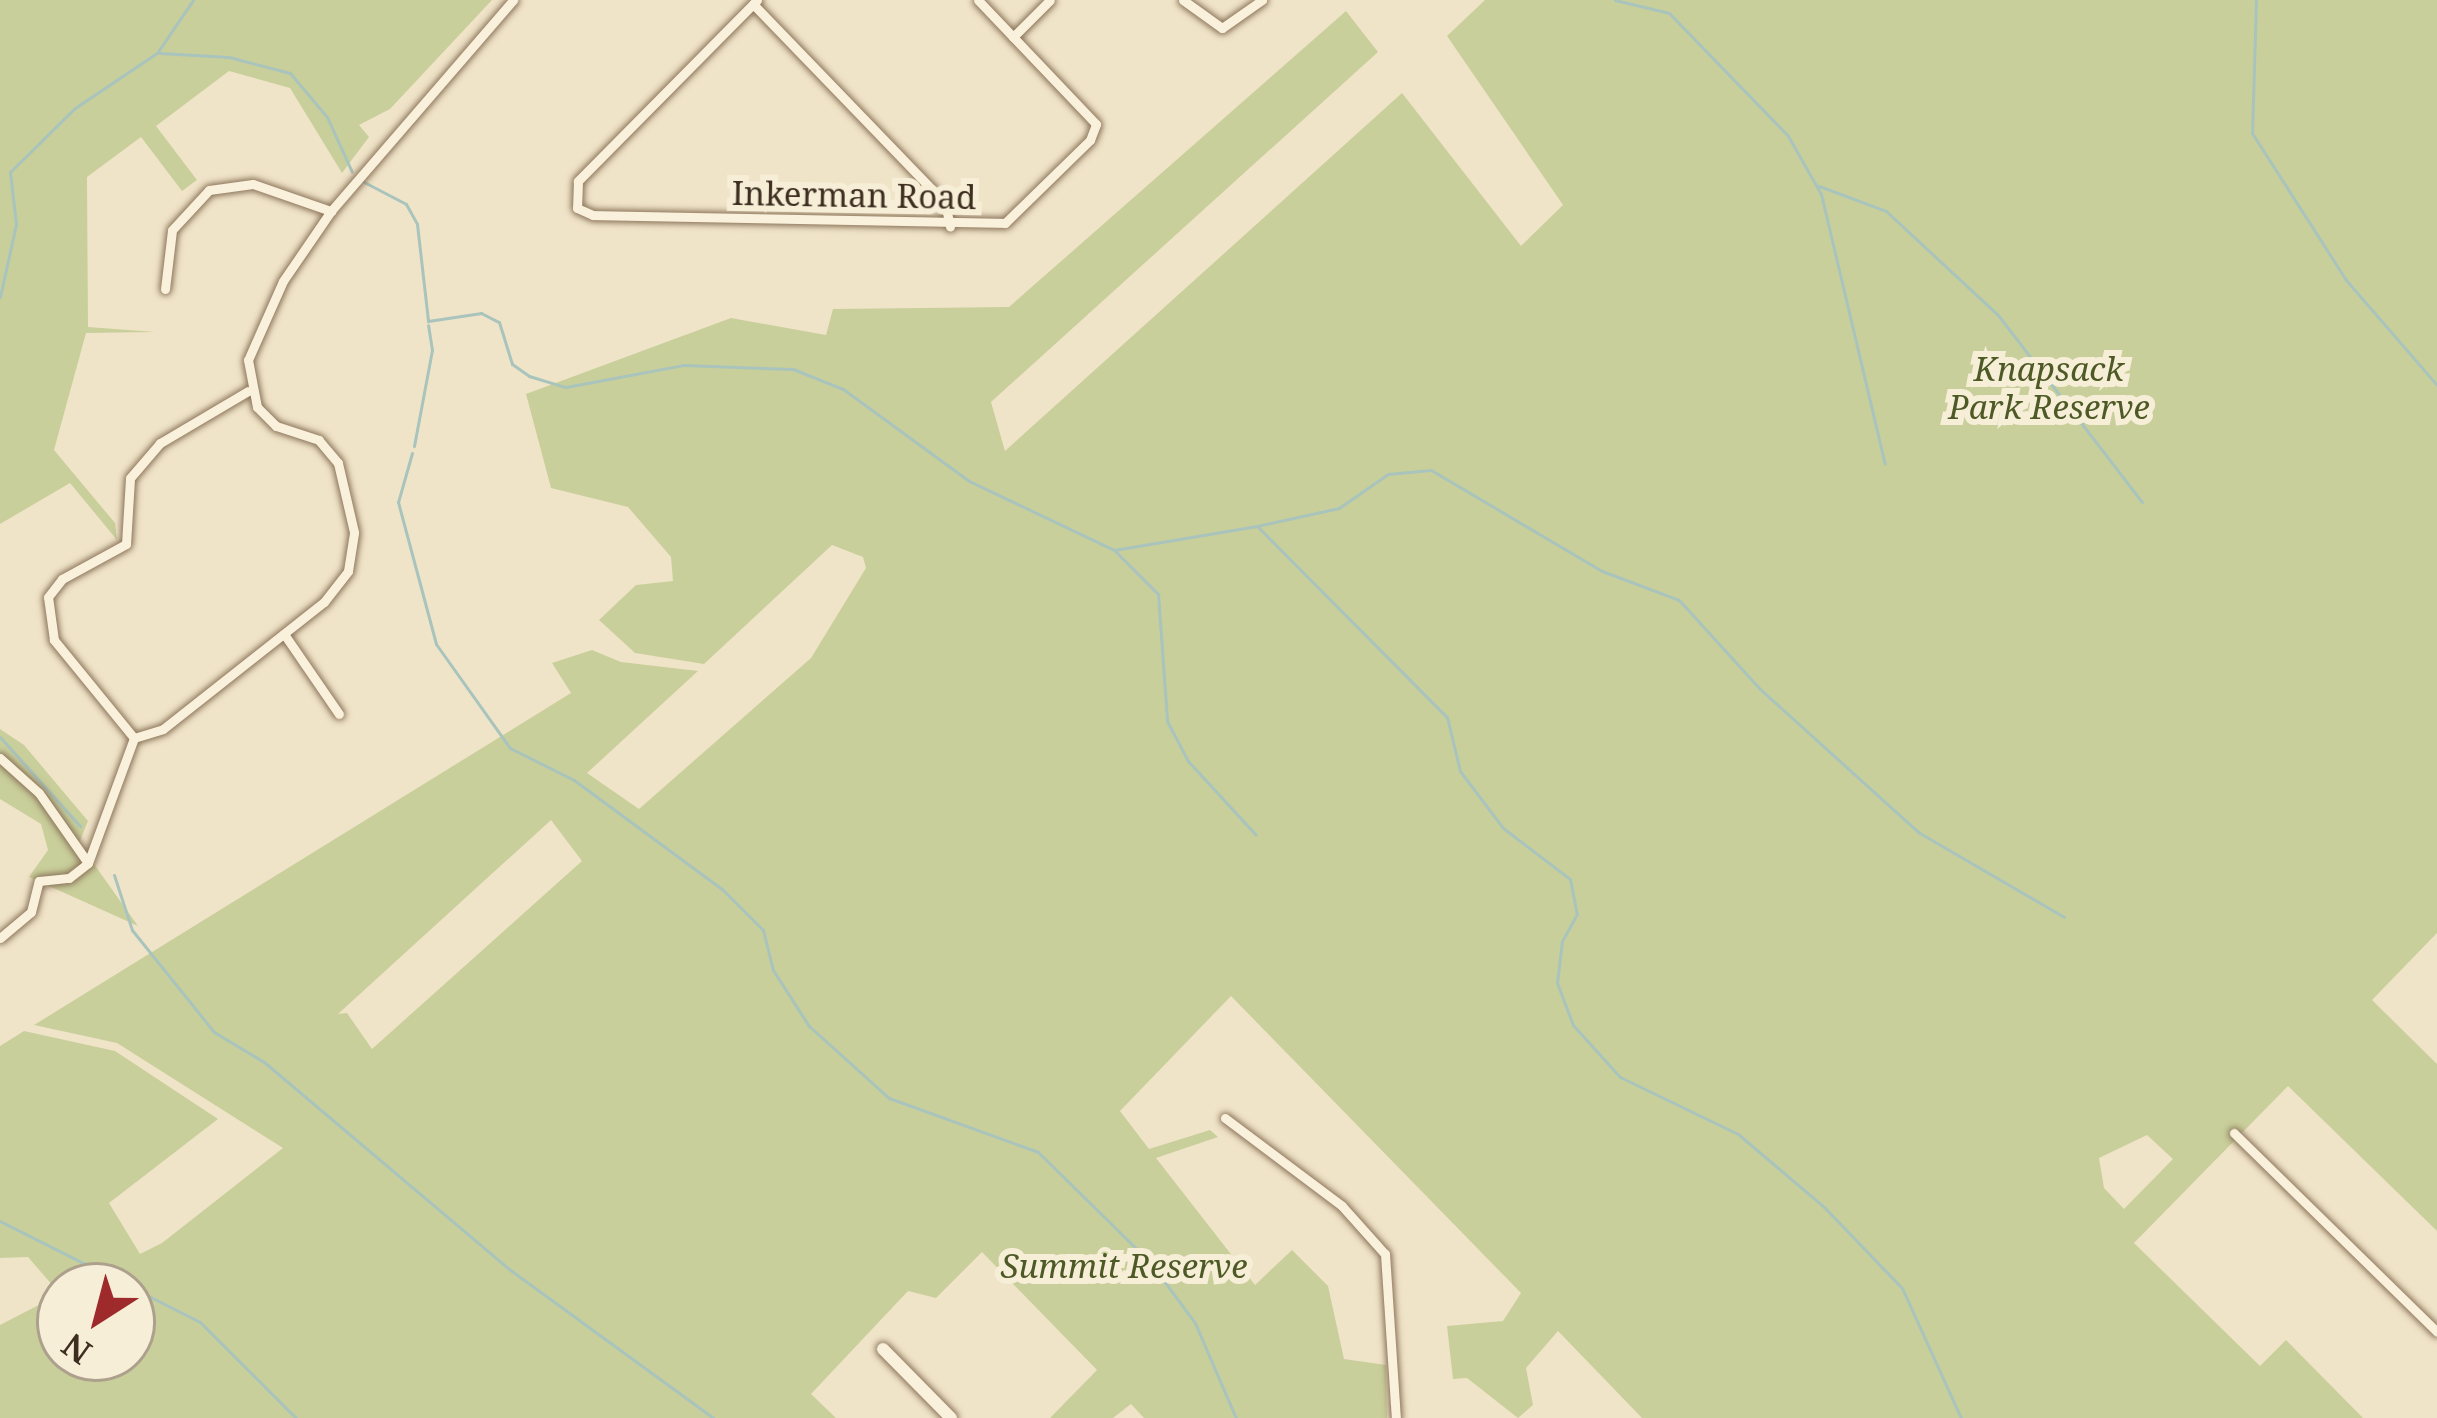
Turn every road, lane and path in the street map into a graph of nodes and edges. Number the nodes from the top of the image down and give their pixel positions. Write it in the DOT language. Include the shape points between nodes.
graph roads {
  1 [pos="513,0"];
  2 [pos="978,0"];
  3 [pos="1050,0"];
  4 [pos="1183,0"];
  5 [pos="1262,0"];
  6 [pos="755,2"];
  7 [pos="1013,37"];
  8 [pos="331,211"];
  9 [pos="950,226"];
  10 [pos="165,289"];
  11 [pos="248,392"];
  12 [pos="284,634"];
  13 [pos="339,714"];
  14 [pos="134,738"];
  15 [pos="0,758"];
  16 [pos="88,863"];
  17 [pos="0,938"];
  18 [pos="1225,1118"];
  19 [pos="2234,1133"];
  20 [pos="2437,1332"];
  21 [pos="883,1348"];
  22 [pos="951,1418"];
  23 [pos="1396,1418"];
  1 -- 8 [label="street"];
  2 -- 7 [label="street"];
  3 -- 7 [label="street"];
  4 -- 5 [label="street" via="1222,28"];
  6 -- 9 [label="street" via="945,203"];
  6 -- 9 [label="street, Inkerman Road" via="578,182 573,204 587,215"];
  7 -- 9 [label="street, Inkerman Road" via="1095,127 1005,223"];
  8 -- 10 [label="street" via="253,184 208,190 172,230"];
  8 -- 11 [label="street" via="272,300 248,359"];
  11 -- 12 [label="street" via="276,426 319,440 334,455 355,532 337,590"];
  11 -- 14 [label="street" via="160,443 130,478 126,544 62,579 48,596 54,640"];
  12 -- 13 [label="street"];
  12 -- 14 [label="street" via="160,731"];
  14 -- 16 [label="street" via="94,829"];
  15 -- 16 [label="street" via="39,793"];
  16 -- 17 [label="street" via="69,878 39,881 31,912"];
  18 -- 23 [label="street" via="1342,1206 1385,1254"];
  19 -- 20 [label="street"];
  21 -- 22 [label="street"];
}
